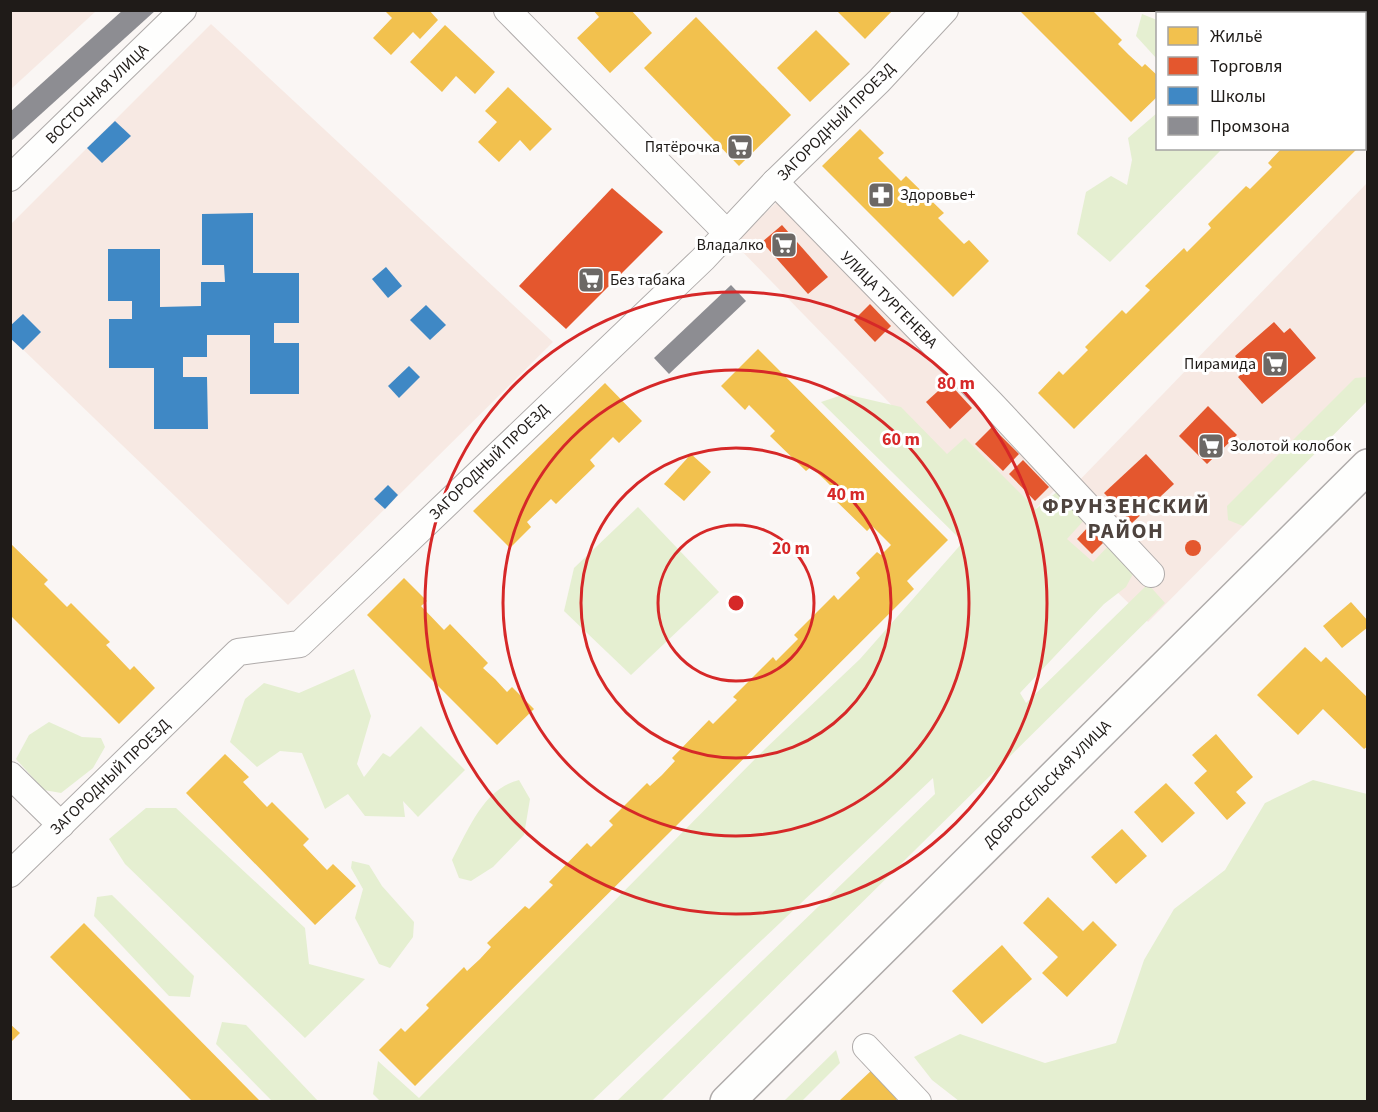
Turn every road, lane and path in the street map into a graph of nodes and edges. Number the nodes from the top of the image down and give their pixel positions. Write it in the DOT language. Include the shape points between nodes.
graph roads {
  1 [pos="183,10"];
  2 [pos="507,10"];
  3 [pos="944,11"];
  4 [pos="10,178"];
  5 [pos="775,182"];
  6 [pos="726,232"];
  7 [pos="1368,466"];
  8 [pos="1151,574"];
  9 [pos="10,775"];
  10 [pos="61,825"];
  11 [pos="10,874"];
  12 [pos="866,1047"];
  13 [pos="727,1101"];
  14 [pos="918,1101"];
  1 -- 4 [label="street, ВОСТОЧНАЯ УЛИЦА"];
  2 -- 6 [label="street"];
  3 -- 5 [label="street, ЗАГОРОДНЫЙ ПРОЕЗД"];
  5 -- 6 [label="street, ЗАГОРОДНЫЙ ПРОЕЗД"];
  5 -- 8 [label="street, УЛИЦА ТУРГЕНЕВА"];
  6 -- 10 [label="street, ЗАГОРОДНЫЙ ПРОЕЗД" via="703,259 300,644 238,652"];
  7 -- 13 [label="main road, ДОБРОСЕЛЬСКАЯ УЛИЦА"];
  9 -- 10 [label="street"];
  10 -- 11 [label="street, ЗАГОРОДНЫЙ ПРОЕЗД"];
  12 -- 14 [label="street"];
}
